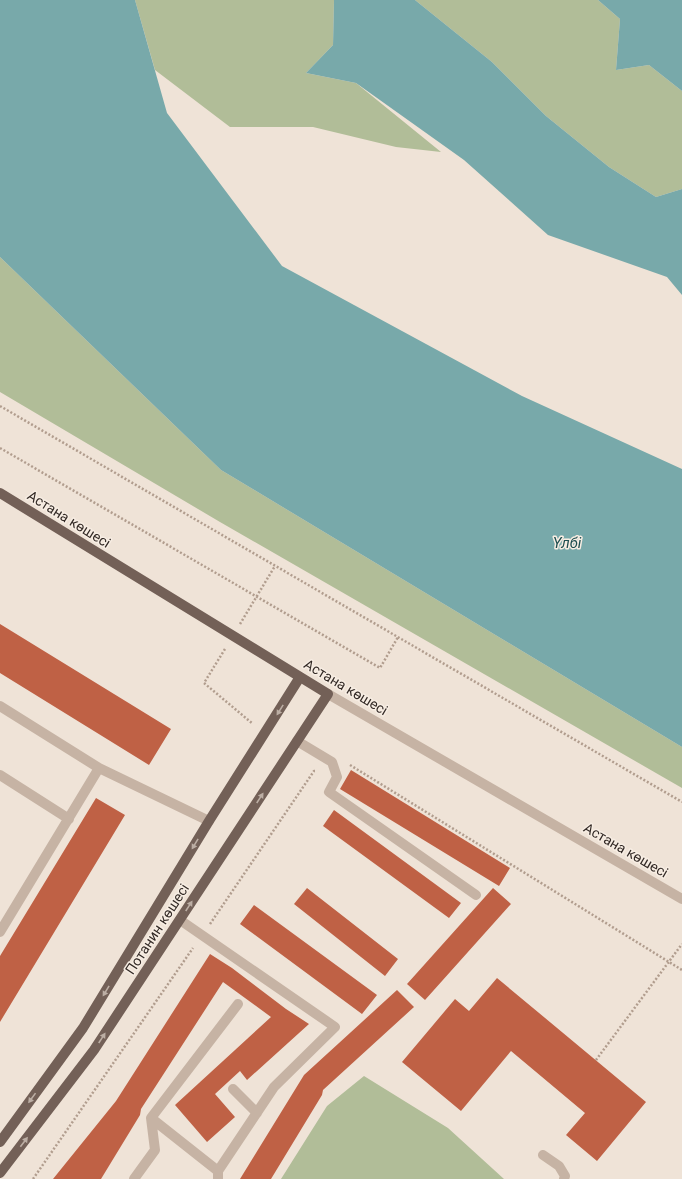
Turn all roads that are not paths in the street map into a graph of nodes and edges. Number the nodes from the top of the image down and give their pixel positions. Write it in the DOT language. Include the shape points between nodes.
graph roads {
  1 [pos="0,492"];
  2 [pos="300,677"];
  3 [pos="328,694"];
  4 [pos="0,706"];
  5 [pos="297,742"];
  6 [pos="99,768"];
  7 [pos="0,775"];
  8 [pos="69,819"];
  9 [pos="209,821"];
  10 [pos="476,895"];
  11 [pos="682,899"];
  12 [pos="180,920"];
  13 [pos="0,932"];
  14 [pos="238,1004"];
  15 [pos="233,1089"];
  16 [pos="257,1112"];
  17 [pos="151,1118"];
  18 [pos="0,1142"];
  19 [pos="543,1155"];
  20 [pos="0,1173"];
  21 [pos="218,1175"];
  22 [pos="134,1179"];
  23 [pos="564,1179"];
  1 -- 2 [label="main road, Астана көшесі"];
  2 -- 3 [label="main road, Астана көшесі"];
  2 -- 9 [label="main road, Потанин көшесі, one-way"];
  3 -- 5 [label="main road, Потанин көшесі"];
  3 -- 11 [label="street, Астана көшесі"];
  4 -- 6 [label="street"];
  5 -- 10 [label="street" via="332,762 337,777 329,792"];
  12 -- 5 [label="main road, Потанин көшесі, one-way"];
  6 -- 8 [label="street"];
  6 -- 9 [label="street"];
  7 -- 8 [label="street"];
  8 -- 13 [label="street"];
  9 -- 18 [label="main road, Потанин көшесі, one-way" via="83,1028"];
  12 -- 16 [label="street" via="335,1027 274,1087"];
  20 -- 12 [label="main road, Потанин көшесі, one-way" via="94,1050"];
  14 -- 17 [label="street"];
  15 -- 16 [label="street"];
  16 -- 21 [label="street"];
  17 -- 21 [label="street"];
  17 -- 22 [label="street" via="155,1150"];
  19 -- 23 [label="street" via="559,1166 565,1176"];
}
